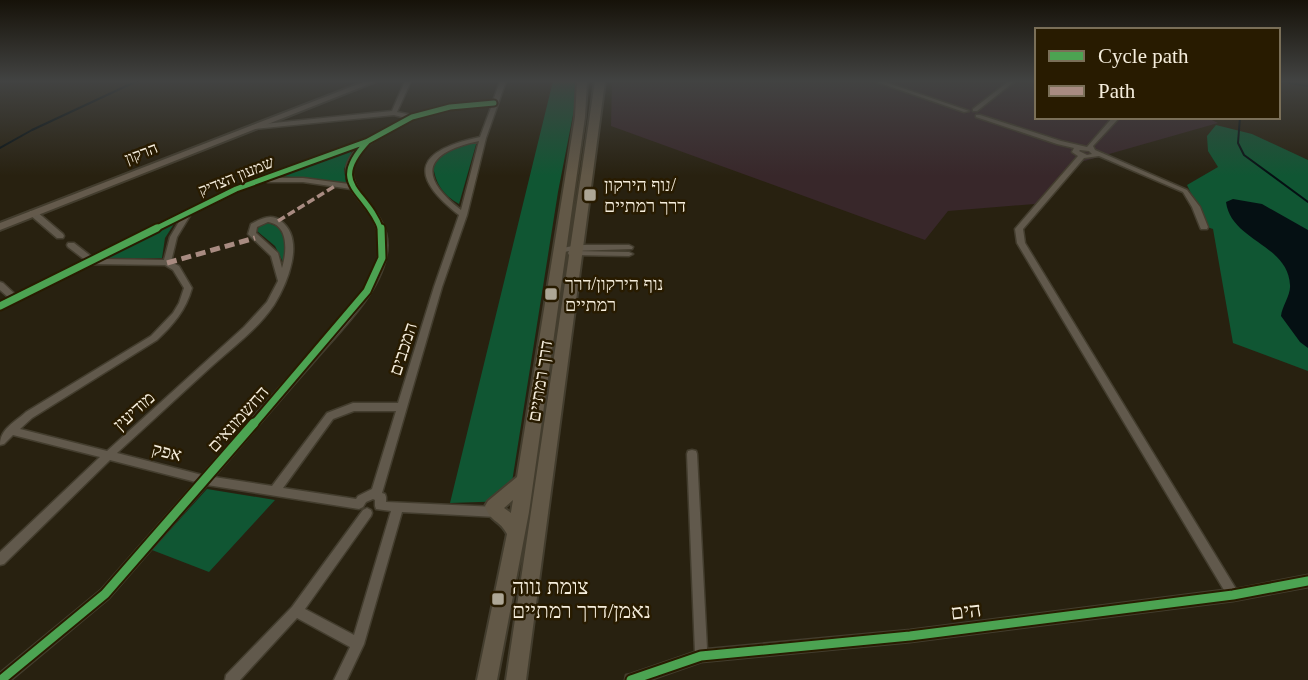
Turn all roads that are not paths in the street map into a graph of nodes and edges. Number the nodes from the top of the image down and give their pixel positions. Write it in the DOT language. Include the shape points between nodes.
graph roads {
  1 [pos="290,113"];
  2 [pos="394,113"];
  3 [pos="428,113"];
  4 [pos="491,113"];
  5 [pos="580,113"];
  6 [pos="599,113"];
  7 [pos="967,113"];
  8 [pos="976,113"];
  9 [pos="412,117"];
  10 [pos="1115,119"];
  11 [pos="253,127"];
  12 [pos="482,138"];
  13 [pos="368,141"];
  14 [pos="1087,153"];
  15 [pos="256,181"];
  16 [pos="352,187"];
  17 [pos="193,209"];
  18 [pos="33,213"];
  19 [pos="463,215"];
  20 [pos="0,227"];
  21 [pos="1204,227"];
  22 [pos="60,236"];
  23 [pos="71,245"];
  24 [pos="578,245"];
  25 [pos="601,250"];
  26 [pos="629,250"];
  27 [pos="560,251"];
  28 [pos="91,261"];
  29 [pos="167,263"];
  30 [pos="573,272"];
  31 [pos="281,279"];
  32 [pos="0,285"];
  33 [pos="15,299"];
  34 [pos="0,306"];
  35 [pos="401,407"];
  36 [pos="10,430"];
  37 [pos="0,441"];
  38 [pos="692,454"];
  39 [pos="108,456"];
  40 [pos="204,480"];
  41 [pos="525,480"];
  42 [pos="274,491"];
  43 [pos="376,494"];
  44 [pos="380,506"];
  45 [pos="363,509"];
  46 [pos="397,509"];
  47 [pos="521,509"];
  48 [pos="489,510"];
  49 [pos="541,510"];
  50 [pos="516,536"];
  51 [pos="0,561"];
  52 [pos="1308,581"];
  53 [pos="1233,595"];
  54 [pos="296,611"];
  55 [pos="358,644"];
  56 [pos="701,656"];
  57 [pos="1,680"];
  58 [pos="231,680"];
  59 [pos="341,680"];
  60 [pos="486,680"];
  61 [pos="516,680"];
  62 [pos="631,680"];
  1 -- 11 [label="street, הרקון"];
  2 -- 9 [label="street"];
  2 -- 11 [label="street"];
  3 -- 9 [label="street, שמעון הצדיק"];
  4 -- 12 [label="street, המכבים"];
  5 -- 27 [label="main road, דרך רמתיים"];
  6 -- 24 [label="main road, דרך רמתיים"];
  7 -- 8 [label="street"];
  8 -- 14 [label="street"];
  9 -- 13 [label="street, שמעון הצדיק"];
  10 -- 14 [label="street"];
  11 -- 18 [label="street, הרקון"];
  12 -- 19 [label="street, המכבים"];
  12 -- 19 [label="street" via="444,149 428,165 436,191"];
  13 -- 15 [label="street, שמעון הצדיק"];
  13 -- 16 [label="street" via="348,173"];
  14 -- 21 [label="street" via="1185,191"];
  14 -- 53 [label="street" via="1019,229 1021,243"];
  15 -- 16 [label="street" via="303,180"];
  15 -- 17 [label="street, שמעון הצדיק"];
  16 -- 40 [label="street, החשמונאים" via="380,226 381,268 346,322"];
  17 -- 28 [label="street, שמעון הצדיק"];
  17 -- 29 [label="street" via="170,242"];
  18 -- 20 [label="street, הרקון"];
  18 -- 22 [label="street"];
  19 -- 35 [label="street, המכבים"];
  23 -- 28 [label="street"];
  24 -- 25 [label="street"];
  24 -- 25 [label="street"];
  24 -- 27 [label="street"];
  24 -- 30 [label="main road, דרך רמתיים"];
  25 -- 26 [label="street"];
  25 -- 30 [label="street"];
  27 -- 41 [label="main road, דרך רמתיים"];
  28 -- 29 [label="street"];
  28 -- 33 [label="street, שמעון הצדיק"];
  29 -- 36 [label="street" via="176,268 188,288 185,301 166,327"];
  30 -- 49 [label="main road, דרך רמתיים"];
  31 -- 31 [label="street, מודיעין" via="291,242 284,226 267,219 254,226 252,234 275,255"];
  31 -- 39 [label="street, מודיעין" via="271,302 242,334"];
  32 -- 33 [label="street"];
  33 -- 34 [label="street, שמעון הצדיק"];
  35 -- 42 [label="street" via="353,407 330,416"];
  35 -- 43 [label="street, המכבים"];
  36 -- 37 [label="street"];
  36 -- 39 [label="street, אפק"];
  38 -- 56 [label="street"];
  39 -- 40 [label="street, אפק"];
  39 -- 51 [label="street, מודיעין"];
  40 -- 42 [label="street, אפק"];
  40 -- 57 [label="street, החשמונאים" via="105,594"];
  41 -- 47 [label="main road, דרך רמתיים"];
  41 -- 48 [label="main road"];
  42 -- 45 [label="street, אפק"];
  43 -- 44 [label="street" via="382,500"];
  43 -- 45 [label="street" via="365,496"];
  44 -- 45 [label="street"];
  44 -- 46 [label="street"];
  45 -- 54 [label="street"];
  46 -- 48 [label="street"];
  46 -- 55 [label="street"];
  47 -- 48 [label="street"];
  47 -- 49 [label="street"];
  47 -- 50 [label="main road, דרך רמתיים"];
  48 -- 50 [label="main road" via="510,523"];
  49 -- 61 [label="main road, דרך רמתיים"];
  50 -- 60 [label="main road, דרך רמתיים"];
  52 -- 53 [label="street, הים"];
  53 -- 56 [label="street, הים" via="910,636"];
  54 -- 55 [label="street"];
  54 -- 58 [label="street"];
  55 -- 59 [label="street"];
  56 -- 62 [label="street, הים"];
}
